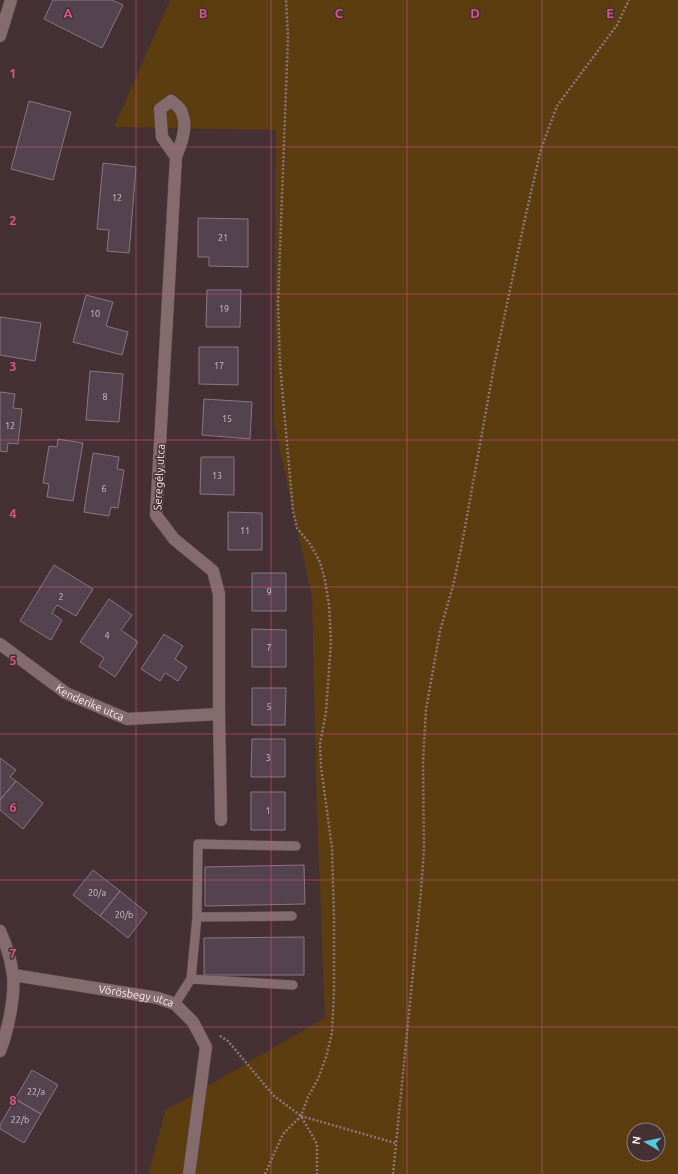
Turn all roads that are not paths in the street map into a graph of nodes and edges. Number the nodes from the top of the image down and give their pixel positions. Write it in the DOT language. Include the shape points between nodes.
graph roads {
  1 [pos="11,0"];
  2 [pos="0,36"];
  3 [pos="176,157"];
  4 [pos="0,644"];
  5 [pos="219,714"];
  6 [pos="221,820"];
  7 [pos="296,846"];
  8 [pos="292,916"];
  9 [pos="197,917"];
  10 [pos="0,931"];
  11 [pos="13,976"];
  12 [pos="191,978"];
  13 [pos="293,985"];
  14 [pos="175,1004"];
  15 [pos="0,1051"];
  16 [pos="189,1174"];
  1 -- 2 [label="street"];
  3 -- 5 [label="street, Seregély utca" via="156,515 174,539 213,571 219,594"];
  4 -- 5 [label="street, Kenderike utca" via="66,693 127,719"];
  5 -- 6 [label="street, Seregély utca"];
  7 -- 9 [label="lane" via="198,844"];
  8 -- 9 [label="lane"];
  9 -- 12 [label="lane"];
  10 -- 11 [label="street" via="6,943"];
  11 -- 14 [label="street, Vörösbegy utca" via="158,998"];
  11 -- 15 [label="street" via="12,1004"];
  12 -- 13 [label="lane"];
  12 -- 14 [label="lane"];
  14 -- 16 [label="street, Vörösbegy utca" via="193,1022 206,1047"];
}
